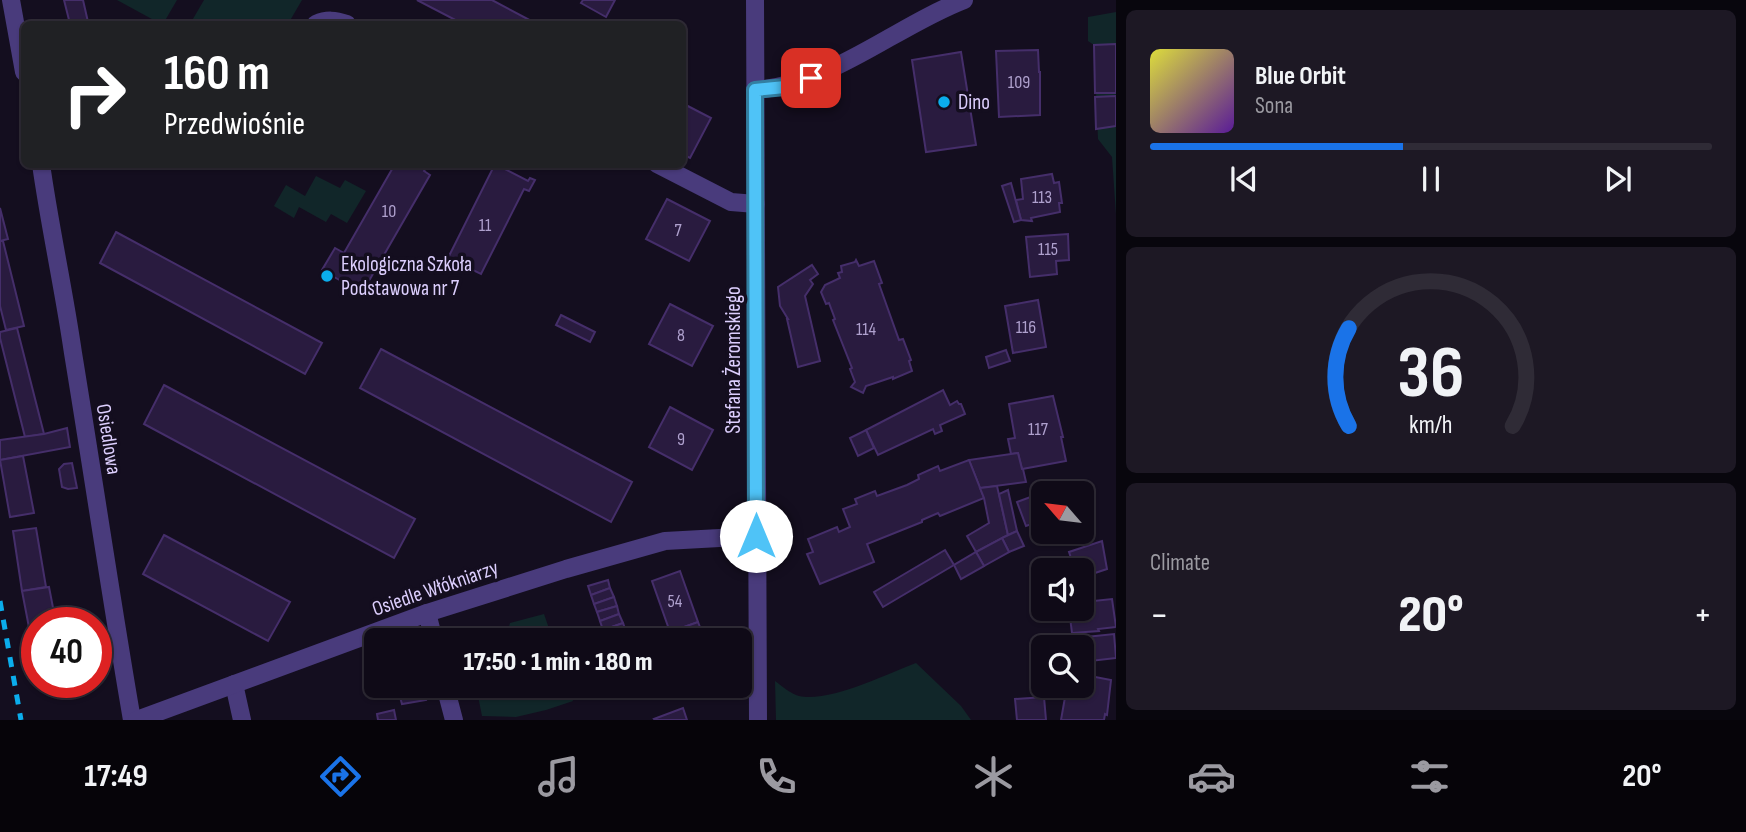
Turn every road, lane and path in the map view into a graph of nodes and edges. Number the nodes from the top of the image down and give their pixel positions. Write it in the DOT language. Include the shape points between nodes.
graph roads {
  1 [pos="11,0"];
  2 [pos="755,0"];
  3 [pos="964,0"];
  4 [pos="21,55"];
  5 [pos="755,90"];
  6 [pos="42,168"];
  7 [pos="665,168"];
  8 [pos="756,204"];
  9 [pos="756,536"];
  10 [pos="427,613"];
  11 [pos="431,628"];
  12 [pos="234,684"];
  13 [pos="448,698"];
  14 [pos="134,720"];
  15 [pos="242,720"];
  16 [pos="454,720"];
  17 [pos="758,720"];
  1 -- 4 [label="street"];
  2 -- 5 [label="street, Stefana Żeromskiego"];
  3 -- 5 [label="street" via="811,78"];
  5 -- 8 [label="street, Stefana Żeromskiego"];
  6 -- 14 [label="street, Osiedlowa"];
  7 -- 8 [label="street" via="731,202"];
  8 -- 9 [label="street, Stefana Żeromskiego"];
  9 -- 10 [label="street, Osiedle Włókniarzy" via="665,541"];
  9 -- 17 [label="street, Stefana Żeromskiego"];
  10 -- 11 [label="street"];
  10 -- 12 [label="street, Osiedle Włókniarzy"];
  12 -- 14 [label="street, Osiedle Włókniarzy"];
  12 -- 15 [label="street"];
  13 -- 16 [label="street"];
}
